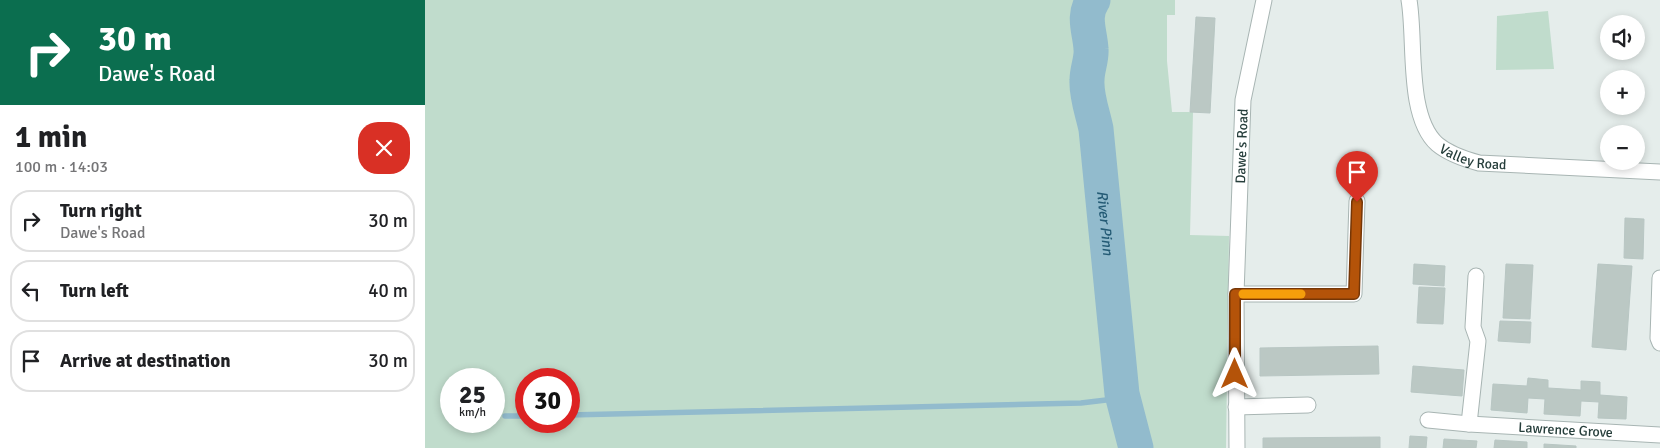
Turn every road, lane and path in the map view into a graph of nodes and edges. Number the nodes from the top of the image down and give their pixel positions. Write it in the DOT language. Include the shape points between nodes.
graph roads {
  1 [pos="1264,0"];
  2 [pos="1409,0"];
  3 [pos="1660,172"];
  4 [pos="1357,202"];
  5 [pos="1476,276"];
  6 [pos="1660,278"];
  7 [pos="1235,294"];
  8 [pos="1660,344"];
  9 [pos="1309,405"];
  10 [pos="1235,407"];
  11 [pos="1428,420"];
  12 [pos="1469,424"];
  13 [pos="1660,435"];
  14 [pos="1237,448"];
  1 -- 7 [label="street, Dawe's Road" via="1237,128 1233,228"];
  2 -- 3 [label="street, Valley Road" via="1417,103 1429,134 1445,150 1479,163"];
  4 -- 7 [label="street" via="1354,294"];
  5 -- 12 [label="street" via="1473,327 1478,341"];
  6 -- 8 [label="street"];
  7 -- 10 [label="street, Dawe's Road"];
  9 -- 10 [label="street"];
  10 -- 14 [label="street, Dawe's Road"];
  11 -- 12 [label="street, Lawrence Grove"];
  12 -- 13 [label="street, Lawrence Grove"];
}
